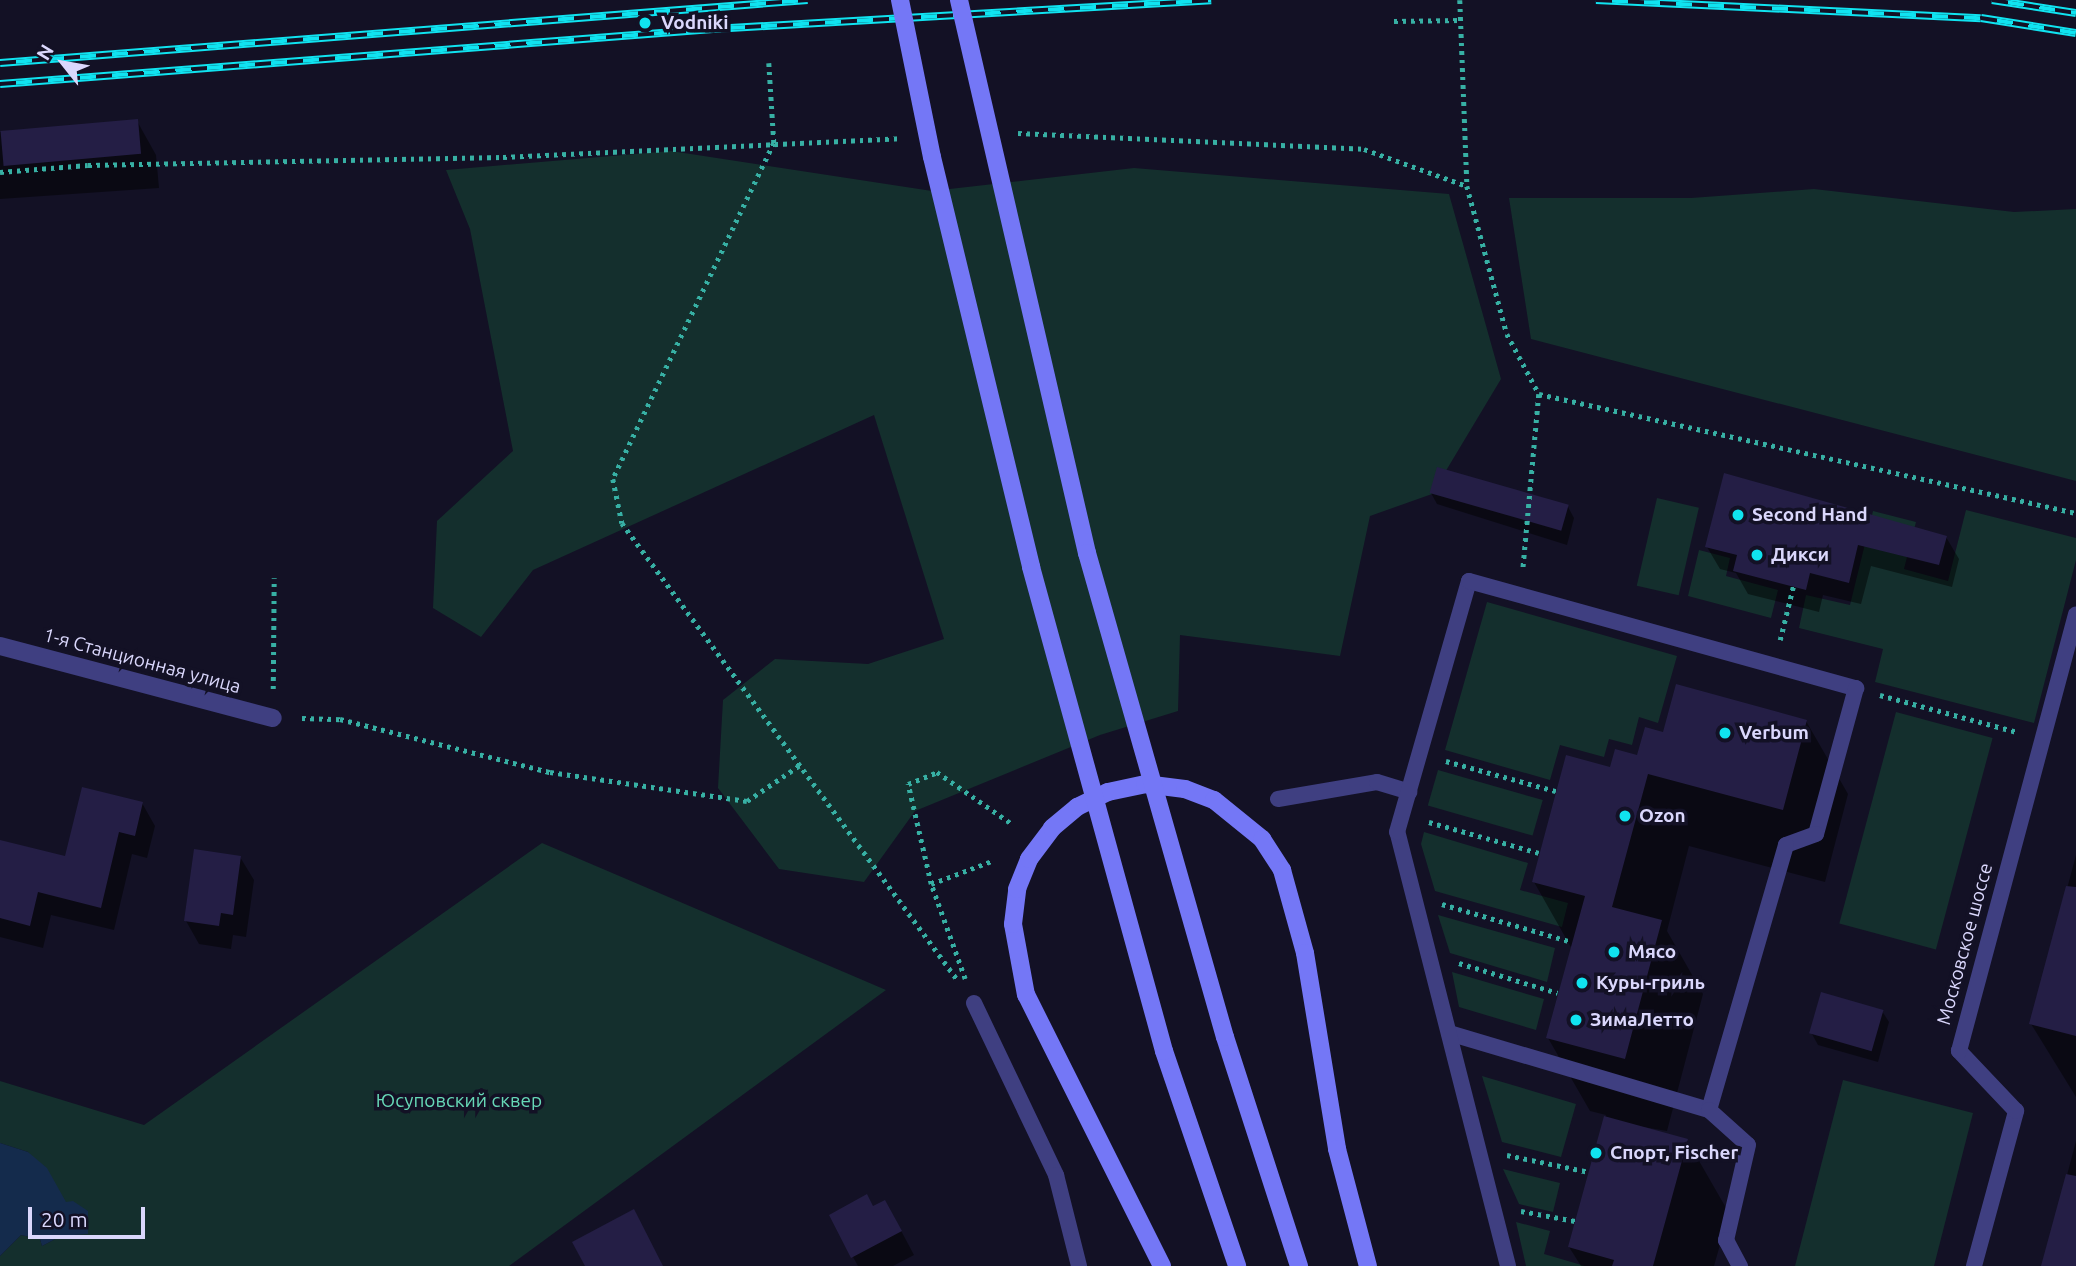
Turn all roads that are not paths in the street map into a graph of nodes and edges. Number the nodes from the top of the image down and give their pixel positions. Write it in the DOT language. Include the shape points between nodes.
graph roads {
  1 [pos="900,0"];
  2 [pos="959,0"];
  3 [pos="2076,614"];
  4 [pos="0,646"];
  5 [pos="273,718"];
  6 [pos="1409,792"];
  7 [pos="1278,799"];
  8 [pos="974,1003"];
  9 [pos="1448,1033"];
  10 [pos="1709,1110"];
  11 [pos="1079,1266"];
  12 [pos="1162,1266"];
  13 [pos="1237,1266"];
  14 [pos="1298,1266"];
  15 [pos="1368,1266"];
  16 [pos="1508,1266"];
  17 [pos="1740,1266"];
  18 [pos="1974,1266"];
  1 -- 13 [label="main road, bridge" via="932,157 1031,567 1164,1051"];
  2 -- 14 [label="main road, bridge" via="1087,552 1225,1037"];
  3 -- 18 [label="lane, Московское шоссе" via="1959,1051 2016,1111"];
  4 -- 5 [label="street, 1-я Станционная улица"];
  6 -- 7 [label="lane" via="1377,782"];
  6 -- 9 [label="lane" via="1397,832"];
  6 -- 10 [label="lane" via="1469,581 1856,688 1816,834 1786,845"];
  8 -- 11 [label="lane" via="1056,1175"];
  9 -- 10 [label="lane"];
  9 -- 16 [label="lane"];
  10 -- 17 [label="lane" via="1748,1145 1726,1240"];
  12 -- 15 [label="main road" via="1026,995 1013,924 1017,889 1029,859 1052,828 1098,797 1145,784 1185,789 1214,800 1262,839 1282,870 1306,953 1337,1149"];
}
